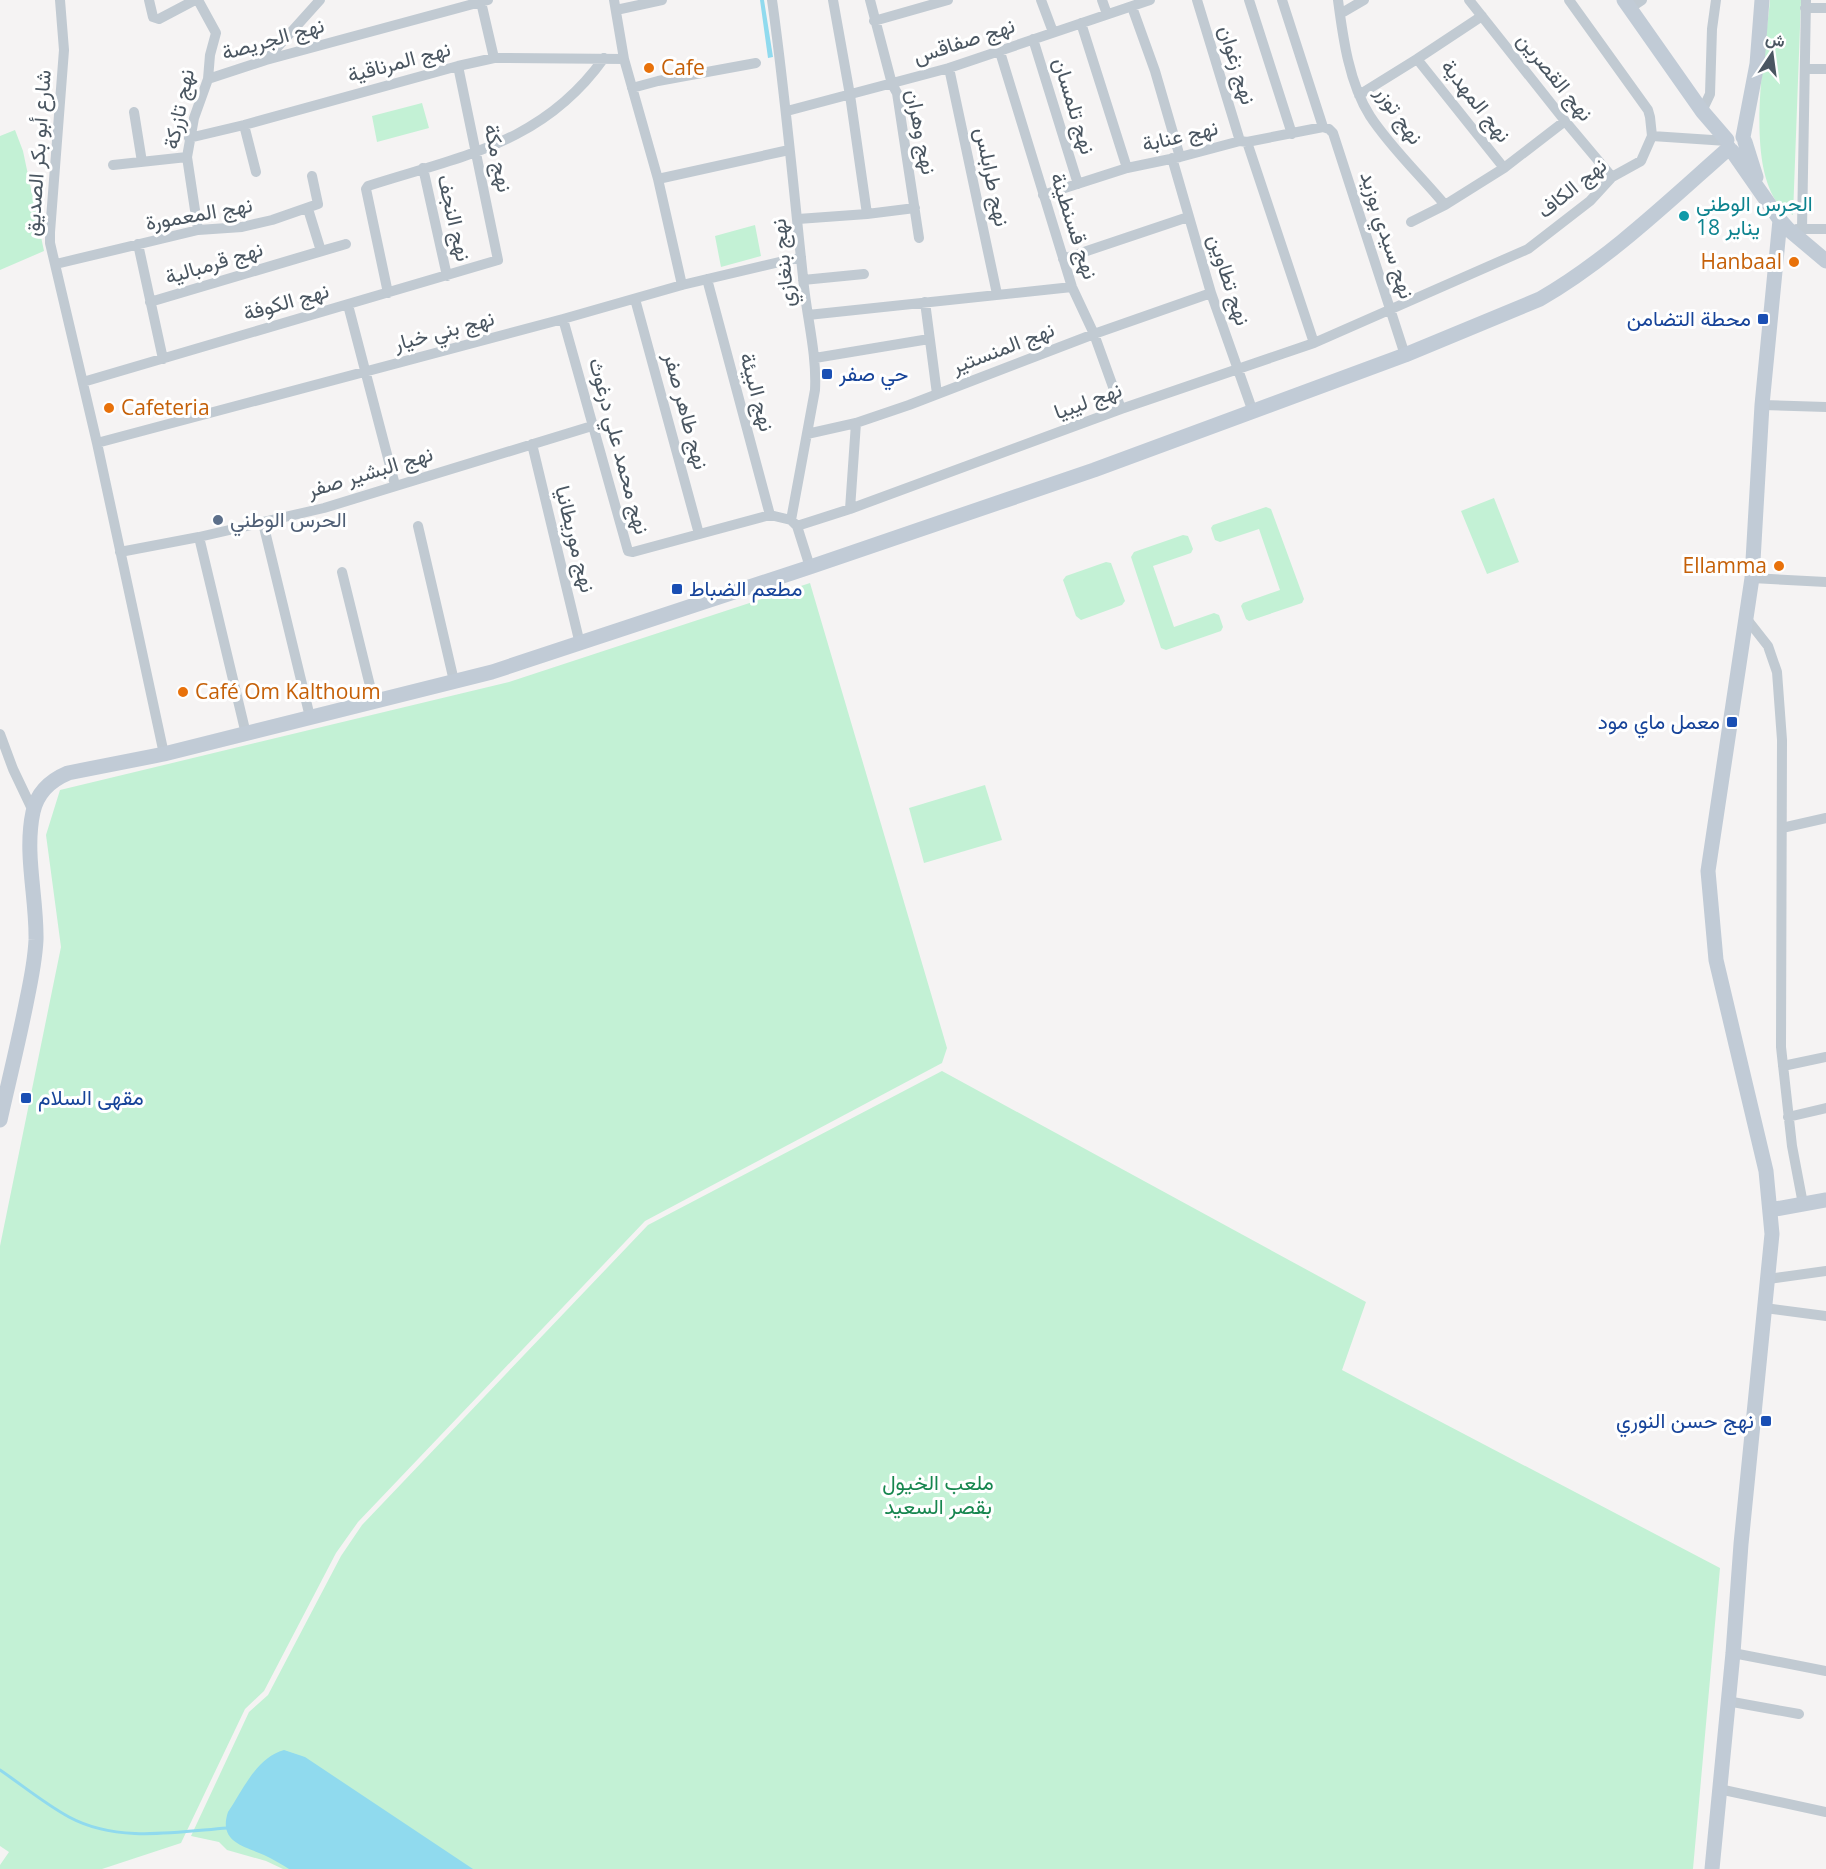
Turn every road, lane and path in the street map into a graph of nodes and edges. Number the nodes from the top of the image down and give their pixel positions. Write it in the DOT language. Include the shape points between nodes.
graph roads {
  1 [pos="60,0"];
  2 [pos="149,0"];
  3 [pos="196,0"];
  4 [pos="662,0"];
  5 [pos="772,0"];
  6 [pos="833,0"];
  7 [pos="870,0"];
  8 [pos="948,0"];
  9 [pos="1041,0"];
  10 [pos="1102,0"];
  11 [pos="1150,0"];
  12 [pos="1197,0"];
  13 [pos="1250,0"];
  14 [pos="1282,0"];
  15 [pos="1338,0"];
  16 [pos="1364,0"];
  17 [pos="1469,0"];
  18 [pos="1569,0"];
  19 [pos="1716,0"];
  20 [pos="1762,0"];
  21 [pos="317,1"];
  22 [pos="485,1"];
  23 [pos="1632,3"];
  24 [pos="1806,4"];
  25 [pos="615,5"];
  26 [pos="1132,7"];
  27 [pos="1826,8"];
  28 [pos="1107,14"];
  29 [pos="1340,14"];
  30 [pos="1482,16"];
  31 [pos="874,21"];
  32 [pos="1081,23"];
  33 [pos="1053,32"];
  34 [pos="1033,39"];
  35 [pos="1000,52"];
  36 [pos="494,58"];
  37 [pos="604,58"];
  38 [pos="624,59"];
  39 [pos="1418,59"];
  40 [pos="266,60"];
  41 [pos="756,63"];
  42 [pos="458,66"];
  43 [pos="949,68"];
  44 [pos="1805,69"];
  45 [pos="1826,69"];
  46 [pos="208,79"];
  47 [pos="892,84"];
  48 [pos="632,88"];
  49 [pos="850,95"];
  50 [pos="1359,95"];
  51 [pos="1701,107"];
  52 [pos="787,111"];
  53 [pos="134,112"];
  54 [pos="1565,121"];
  55 [pos="244,125"];
  56 [pos="1326,128"];
  57 [pos="1292,134"];
  58 [pos="1652,136"];
  59 [pos="189,138"];
  60 [pos="1733,141"];
  61 [pos="1243,142"];
  62 [pos="789,150"];
  63 [pos="477,152"];
  64 [pos="187,157"];
  65 [pos="1176,158"];
  66 [pos="142,162"];
  67 [pos="113,165"];
  68 [pos="423,168"];
  69 [pos="1127,168"];
  70 [pos="1504,168"];
  71 [pos="256,172"];
  72 [pos="312,176"];
  73 [pos="1612,177"];
  74 [pos="658,179"];
  75 [pos="1078,184"];
  76 [pos="1043,195"];
  77 [pos="1445,205"];
  78 [pos="915,208"];
  79 [pos="308,209"];
  80 [pos="867,214"];
  81 [pos="1188,217"];
  82 [pos="798,219"];
  83 [pos="1412,222"];
  84 [pos="1790,226"];
  85 [pos="1826,229"];
  86 [pos="198,230"];
  87 [pos="919,238"];
  88 [pos="138,244"];
  89 [pos="321,251"];
  90 [pos="801,257"];
  91 [pos="498,258"];
  92 [pos="1063,259"];
  93 [pos="1826,261"];
  94 [pos="56,264"];
  95 [pos="864,274"];
  96 [pos="447,276"];
  97 [pos="707,279"];
  98 [pos="803,280"];
  99 [pos="682,285"];
  100 [pos="1072,287"];
  101 [pos="388,293"];
  102 [pos="1211,293"];
  103 [pos="997,294"];
  104 [pos="636,299"];
  105 [pos="150,302"];
  106 [pos="925,302"];
  107 [pos="348,304"];
  108 [pos="1390,308"];
  109 [pos="808,315"];
  110 [pos="563,319"];
  111 [pos="1094,334"];
  112 [pos="929,339"];
  113 [pos="1314,343"];
  114 [pos="1406,355"];
  115 [pos="815,358"];
  116 [pos="163,359"];
  117 [pos="1237,369"];
  118 [pos="364,373"];
  119 [pos="83,382"];
  120 [pos="937,394"];
  121 [pos="1762,405"];
  122 [pos="1826,407"];
  123 [pos="1121,409"];
  124 [pos="1253,412"];
  125 [pos="856,423"];
  126 [pos="592,426"];
  127 [pos="807,434"];
  128 [pos="97,443"];
  129 [pos="532,444"];
  130 [pos="395,485"];
  131 [pos="850,509"];
  132 [pos="770,515"];
  133 [pos="263,523"];
  134 [pos="794,523"];
  135 [pos="418,526"];
  136 [pos="699,534"];
  137 [pos="199,537"];
  138 [pos="120,552"];
  139 [pos="810,567"];
  140 [pos="342,572"];
  141 [pos="1752,578"];
  142 [pos="1826,582"];
  143 [pos="1746,618"];
  144 [pos="580,644"];
  145 [pos="454,681"];
  146 [pos="374,702"];
  147 [pos="310,717"];
  148 [pos="0,734"];
  149 [pos="246,734"];
  150 [pos="164,754"];
  151 [pos="33,811"];
  152 [pos="1826,818"];
  153 [pos="1782,828"];
  154 [pos="1826,1057"];
  155 [pos="1783,1066"];
  156 [pos="1826,1108"];
  157 [pos="1788,1117"];
  158 [pos="0,1120"];
  159 [pos="1826,1200"];
  160 [pos="1803,1204"];
  161 [pos="1770,1210"];
  162 [pos="1826,1271"];
  163 [pos="1768,1279"];
  164 [pos="1766,1308"];
  165 [pos="1826,1316"];
  166 [pos="1733,1653"];
  167 [pos="1826,1671"];
  168 [pos="1727,1701"];
  169 [pos="1799,1714"];
  170 [pos="1719,1789"];
  171 [pos="1826,1812"];
  172 [pos="1712,1869"];
  1 -- 94 [label="street, شارع أبو بكر الصديق" via="64,51 50,232"];
  2 -- 3 [label="street" via="155,19"];
  3 -- 46 [label="street, نهج تازركة" via="216,33"];
  4 -- 25 [label="street"];
  5 -- 52 [label="street, نهج بنغازي"];
  6 -- 49 [label="street"];
  7 -- 31 [label="street, نهج وهران"];
  8 -- 31 [label="street"];
  9 -- 33 [label="street"];
  10 -- 28 [label="street"];
  11 -- 26 [label="street, نهج صفاقس"];
  12 -- 61 [label="street, نهج زغوان"];
  13 -- 57 [label="street"];
  14 -- 56 [label="street, نهج سيدي بوزيد"];
  15 -- 29 [label="street, نهج توزر"];
  16 -- 29 [label="street"];
  17 -- 30 [label="street, نهج القصرين"];
  18 -- 58 [label="street" via="1648,110"];
  19 -- 51 [label="street" via="1710,94"];
  20 -- 60 [label="street" via="1757,64"];
  21 -- 40 [label="street"];
  22 -- 36 [label="street"];
  22 -- 40 [label="street, نهج الجريصة"];
  23 -- 51 [label="street"];
  24 -- 27 [label="street"];
  24 -- 44 [label="street"];
  25 -- 38 [label="street"];
  26 -- 28 [label="street, نهج صفاقس"];
  26 -- 65 [label="street, نهج تطاوين" via="1155,71"];
  28 -- 32 [label="street, نهج صفاقس"];
  29 -- 50 [label="street, نهج توزر"];
  30 -- 39 [label="street"];
  30 -- 54 [label="street, نهج القصرين"];
  31 -- 47 [label="street, نهج وهران"];
  32 -- 33 [label="street, نهج صفاقس"];
  32 -- 69 [label="street"];
  33 -- 34 [label="street, نهج صفاقس"];
  34 -- 35 [label="street, نهج صفاقس"];
  34 -- 75 [label="street, نهج تلمسان"];
  35 -- 43 [label="street, نهج صفاقس"];
  35 -- 76 [label="street, نهج قسنطينة"];
  36 -- 37 [label="street, نهج المرناقية"];
  36 -- 42 [label="street, نهج المرناقية"];
  37 -- 38 [label="street, نهج المرناقية"];
  37 -- 63 [label="street" via="572,97 546,118"];
  38 -- 48 [label="street"];
  39 -- 50 [label="street"];
  39 -- 70 [label="street, نهج المهدية"];
  40 -- 46 [label="street, نهج الجريصة"];
  41 -- 48 [label="street"];
  42 -- 55 [label="street, نهج المرناقية"];
  42 -- 63 [label="street, نهج مكة"];
  43 -- 47 [label="street, نهج صفاقس"];
  43 -- 103 [label="street, نهج طرابلس"];
  44 -- 45 [label="street"];
  44 -- 84 [label="street"];
  46 -- 59 [label="street, نهج تازركة"];
  47 -- 49 [label="street, نهج صفاقس"];
  47 -- 78 [label="street, نهج وهران" via="897,93"];
  48 -- 74 [label="street"];
  49 -- 52 [label="street, نهج صفاقس"];
  49 -- 80 [label="street"];
  50 -- 77 [label="street, نهج توزر" via="1370,116"];
  51 -- 60 [label="street"];
  52 -- 62 [label="street, نهج بنغازي"];
  53 -- 66 [label="street"];
  54 -- 70 [label="street"];
  54 -- 73 [label="street, نهج القصرين"];
  55 -- 59 [label="street, نهج المرناقية"];
  55 -- 71 [label="street"];
  56 -- 57 [label="street, نهج عنابة"];
  56 -- 108 [label="street, نهج سيدي بوزيد" via="1333,134"];
  57 -- 61 [label="street, نهج عنابة"];
  58 -- 60 [label="street"];
  58 -- 73 [label="street, نهج الكاف" via="1641,161"];
  59 -- 64 [label="street, نهج تازركة"];
  60 -- 84 [label="street" via="1761,191"];
  60 -- 114 [label="street" via="1637,229 1558,288"];
  61 -- 65 [label="street, نهج عنابة"];
  61 -- 113 [label="street, نهج زغوان"];
  62 -- 74 [label="street"];
  62 -- 82 [label="street, نهج بنغازي"];
  63 -- 68 [label="street"];
  63 -- 91 [label="street, نهج مكة"];
  64 -- 66 [label="street"];
  64 -- 86 [label="street, نهج تازركة"];
  65 -- 69 [label="street, نهج عنابة"];
  65 -- 81 [label="street, نهج تطاوين"];
  66 -- 67 [label="street"];
  68 -- 96 [label="street, نهج النجف"];
  68 -- 101 [label="street" via="367,188"];
  69 -- 75 [label="street, نهج عنابة"];
  70 -- 77 [label="street"];
  72 -- 79 [label="street" via="318,204"];
  73 -- 108 [label="street, نهج الكاف" via="1590,201 1528,249"];
  74 -- 99 [label="street"];
  75 -- 76 [label="street, نهج عنابة"];
  76 -- 92 [label="street, نهج قسنطينة"];
  77 -- 83 [label="street"];
  78 -- 80 [label="street"];
  78 -- 87 [label="street, نهج وهران"];
  79 -- 86 [label="street, نهج المعمورة" via="242,227"];
  79 -- 89 [label="street"];
  80 -- 82 [label="street"];
  81 -- 92 [label="street"];
  81 -- 102 [label="street, نهج تطاوين"];
  82 -- 90 [label="street, نهج بنغازي"];
  84 -- 85 [label="street"];
  84 -- 93 [label="street"];
  84 -- 121 [label="street"];
  86 -- 88 [label="street, نهج المعمورة"];
  88 -- 94 [label="street, نهج المعمورة"];
  88 -- 105 [label="street"];
  89 -- 105 [label="street, نهج قرمبالية"];
  89 -- 105 [label="street, نهج قرمبالية" via="346,244"];
  90 -- 97 [label="street, نهج بني خيار"];
  90 -- 98 [label="street, نهج بنغازي"];
  91 -- 96 [label="street, نهج الكوفة"];
  92 -- 100 [label="street, نهج قسنطينة"];
  94 -- 119 [label="street, شارع أبو بكر الصديق"];
  95 -- 98 [label="street"];
  96 -- 101 [label="street, نهج الكوفة"];
  97 -- 99 [label="street, نهج بني خيار"];
  97 -- 132 [label="street, نهج البيئة"];
  98 -- 109 [label="street, نهج بنغازي"];
  99 -- 104 [label="street, نهج بني خيار"];
  100 -- 103 [label="street"];
  100 -- 111 [label="street, نهج قسنطينة"];
  101 -- 107 [label="street, نهج الكوفة"];
  102 -- 111 [label="street, نهج المنستير"];
  102 -- 117 [label="street, نهج تطاوين"];
  103 -- 106 [label="street"];
  104 -- 110 [label="street, نهج بني خيار"];
  104 -- 136 [label="street, نهج طاهر صفر"];
  105 -- 116 [label="street"];
  106 -- 109 [label="street"];
  106 -- 112 [label="street"];
  107 -- 116 [label="street, نهج الكوفة"];
  107 -- 118 [label="street"];
  108 -- 113 [label="street, نهج ليبيا"];
  108 -- 114 [label="street, نهج سيدي بوزيد"];
  109 -- 115 [label="street, نهج بنغازي"];
  110 -- 118 [label="street, نهج بني خيار"];
  110 -- 126 [label="street, نهج محمد علي درغوث"];
  111 -- 120 [label="street, نهج المنستير"];
  111 -- 123 [label="street, نهج قسنطينة"];
  112 -- 115 [label="street"];
  112 -- 120 [label="street"];
  113 -- 117 [label="street, نهج ليبيا"];
  114 -- 124 [label="street"];
  115 -- 127 [label="street, نهج بنغازي" via="815,390"];
  116 -- 119 [label="street, نهج الكوفة"];
  117 -- 123 [label="street, نهج ليبيا"];
  117 -- 124 [label="street, نهج تطاوين"];
  118 -- 128 [label="street, نهج بني خيار"];
  118 -- 130 [label="street"];
  119 -- 128 [label="street, شارع أبو بكر الصديق"];
  120 -- 125 [label="street, نهج المنستير"];
  121 -- 122 [label="street"];
  121 -- 141 [label="street"];
  123 -- 131 [label="street, نهج ليبيا"];
  124 -- 139 [label="street"];
  125 -- 127 [label="street, نهج المنستير"];
  125 -- 131 [label="street"];
  126 -- 129 [label="street, نهج البشير صفر"];
  126 -- 136 [label="street, نهج محمد علي درغوث" via="628,551"];
  127 -- 134 [label="street, نهج بنغازي"];
  128 -- 138 [label="street, شارع أبو بكر الصديق"];
  129 -- 130 [label="street, نهج البشير صفر"];
  129 -- 144 [label="street, نهج موريطانيا"];
  130 -- 133 [label="street, نهج البشير صفر"];
  131 -- 134 [label="street, نهج ليبيا"];
  132 -- 134 [label="street, نهج محمد علي درغوث"];
  132 -- 136 [label="street, نهج محمد علي درغوث"];
  133 -- 137 [label="street, نهج البشير صفر"];
  133 -- 147 [label="street"];
  134 -- 139 [label="street, نهج بنغازي"];
  135 -- 145 [label="street"];
  137 -- 138 [label="street, نهج البشير صفر"];
  137 -- 149 [label="street"];
  138 -- 150 [label="street, شارع أبو بكر الصديق"];
  139 -- 144 [label="street"];
  140 -- 146 [label="street"];
  141 -- 142 [label="street"];
  141 -- 143 [label="street"];
  143 -- 153 [label="street" via="1768,646 1777,672"];
  143 -- 161 [label="street" via="1707,871 1716,960 1766,1171"];
  144 -- 145 [label="street"];
  145 -- 146 [label="street"];
  146 -- 147 [label="street"];
  147 -- 149 [label="street"];
  148 -- 151 [label="street"];
  149 -- 150 [label="street"];
  150 -- 151 [label="street" via="58,777 40,794"];
  151 -- 158 [label="street" via="34,960"];
  152 -- 153 [label="street"];
  153 -- 155 [label="street"];
  154 -- 155 [label="street"];
  155 -- 157 [label="street"];
  156 -- 157 [label="street"];
  157 -- 160 [label="street"];
  159 -- 160 [label="street"];
  160 -- 161 [label="street"];
  161 -- 163 [label="street"];
  162 -- 163 [label="street"];
  163 -- 164 [label="street"];
  164 -- 165 [label="street"];
  164 -- 166 [label="street"];
  166 -- 167 [label="street"];
  166 -- 168 [label="street"];
  168 -- 169 [label="street"];
  168 -- 170 [label="street"];
  170 -- 171 [label="street"];
  170 -- 172 [label="street"];
}
